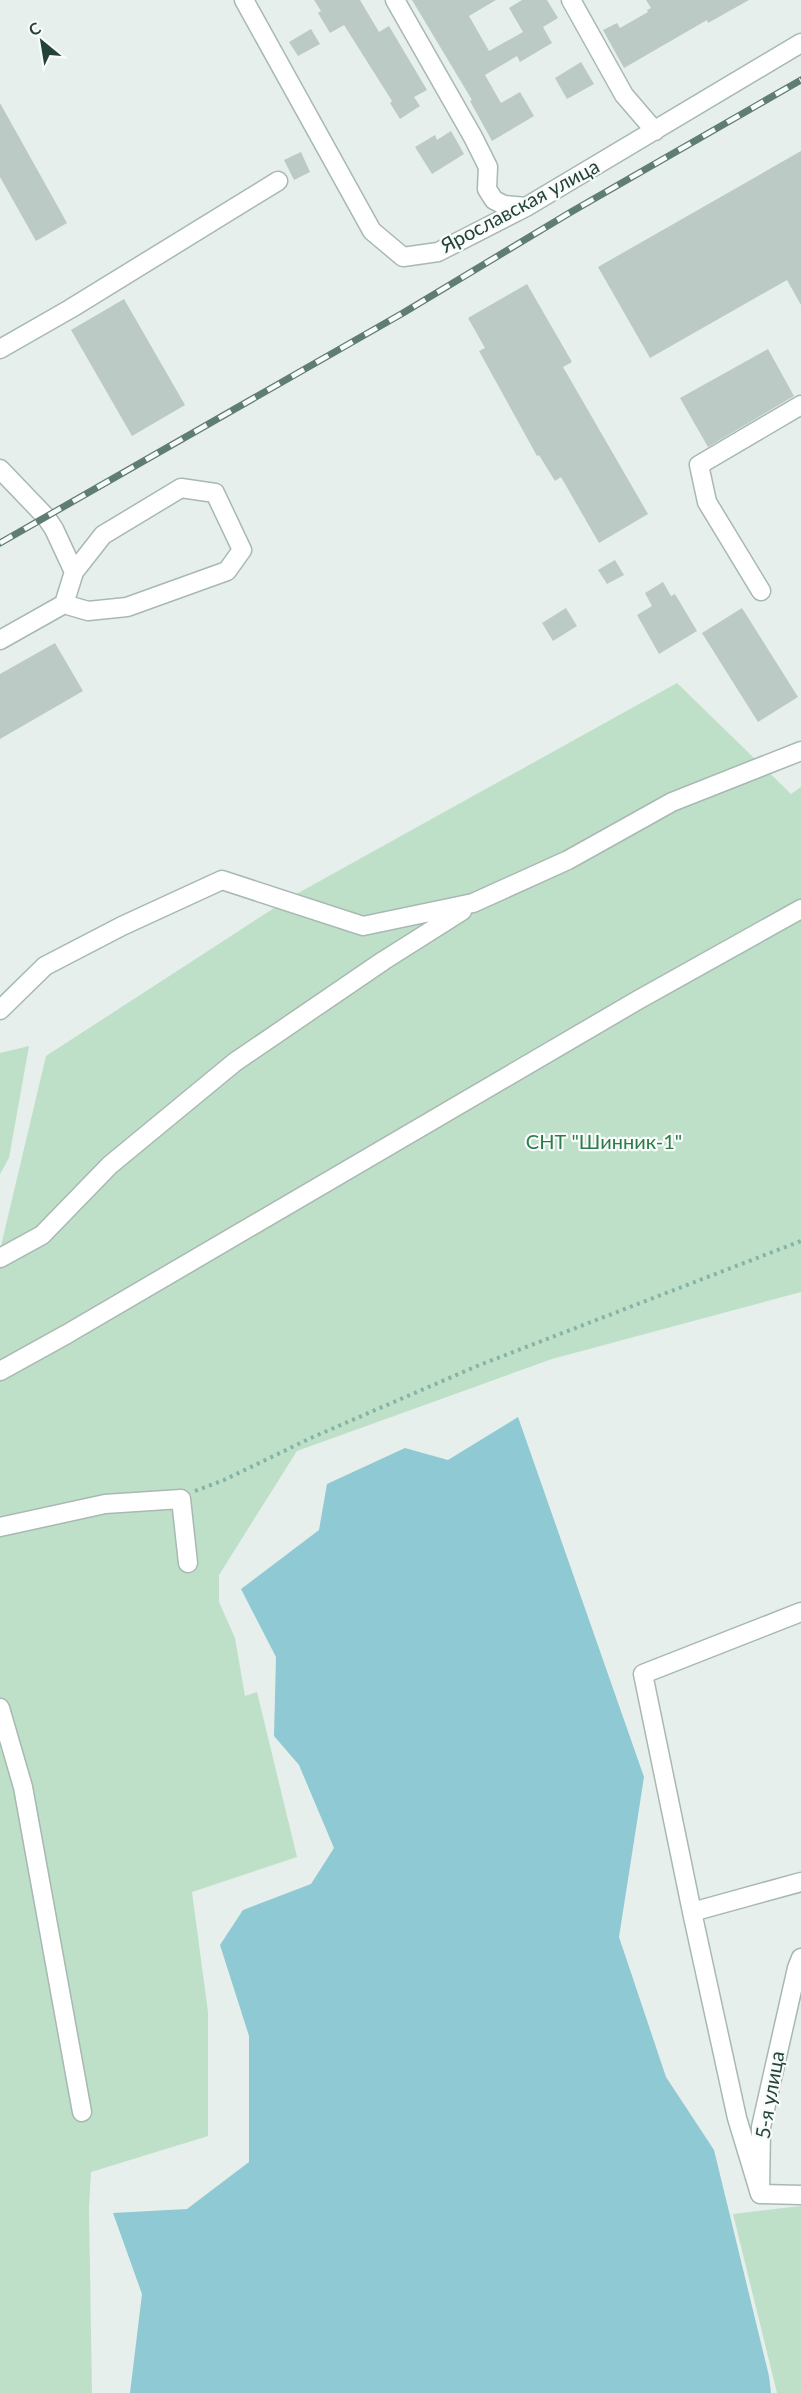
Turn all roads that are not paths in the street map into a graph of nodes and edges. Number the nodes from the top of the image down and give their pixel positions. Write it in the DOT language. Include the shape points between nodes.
graph roads {
  1 [pos="244,0"];
  2 [pos="395,0"];
  3 [pos="571,0"];
  4 [pos="801,43"];
  5 [pos="655,131"];
  6 [pos="278,181"];
  7 [pos="526,207"];
  8 [pos="0,349"];
  9 [pos="801,405"];
  10 [pos="0,469"];
  11 [pos="74,572"];
  12 [pos="761,591"];
  13 [pos="64,604"];
  14 [pos="0,640"];
  15 [pos="801,751"];
  16 [pos="473,903"];
  17 [pos="801,909"];
  18 [pos="0,1010"];
  19 [pos="0,1258"];
  20 [pos="0,1371"];
  21 [pos="0,1527"];
  22 [pos="188,1563"];
  23 [pos="801,1612"];
  24 [pos="0,1708"];
  25 [pos="801,1882"];
  26 [pos="692,1912"];
  27 [pos="801,1958"];
  28 [pos="82,2112"];
  29 [pos="760,2194"];
  30 [pos="801,2194"];
  1 -- 7 [label="street, Ярославская улица" via="372,231 403,257 438,252"];
  2 -- 7 [label="street" via="488,167 487,189 494,200 504,205"];
  3 -- 5 [label="street" via="624,95"];
  4 -- 5 [label="street, Ярославская улица"];
  5 -- 7 [label="street, Ярославская улица"];
  6 -- 8 [label="street"];
  9 -- 12 [label="street" via="699,465 707,502"];
  10 -- 11 [label="street" via="46,517"];
  11 -- 13 [label="street"];
  11 -- 13 [label="street" via="103,535 181,488 215,493 242,550 227,571 127,607 88,611"];
  13 -- 14 [label="street"];
  15 -- 16 [label="street" via="672,802 568,860"];
  16 -- 18 [label="street" via="363,926 222,880 45,966"];
  16 -- 19 [label="street" via="235,1062 110,1166 42,1234"];
  17 -- 20 [label="street"];
  21 -- 22 [label="street" via="105,1504 181,1500"];
  23 -- 26 [label="street" via="643,1674"];
  24 -- 28 [label="street" via="23,1787"];
  25 -- 26 [label="street"];
  26 -- 29 [label="street" via="737,2118"];
  27 -- 29 [label="street, 5-я улица" via="761,2127"];
  29 -- 30 [label="street"];
}
